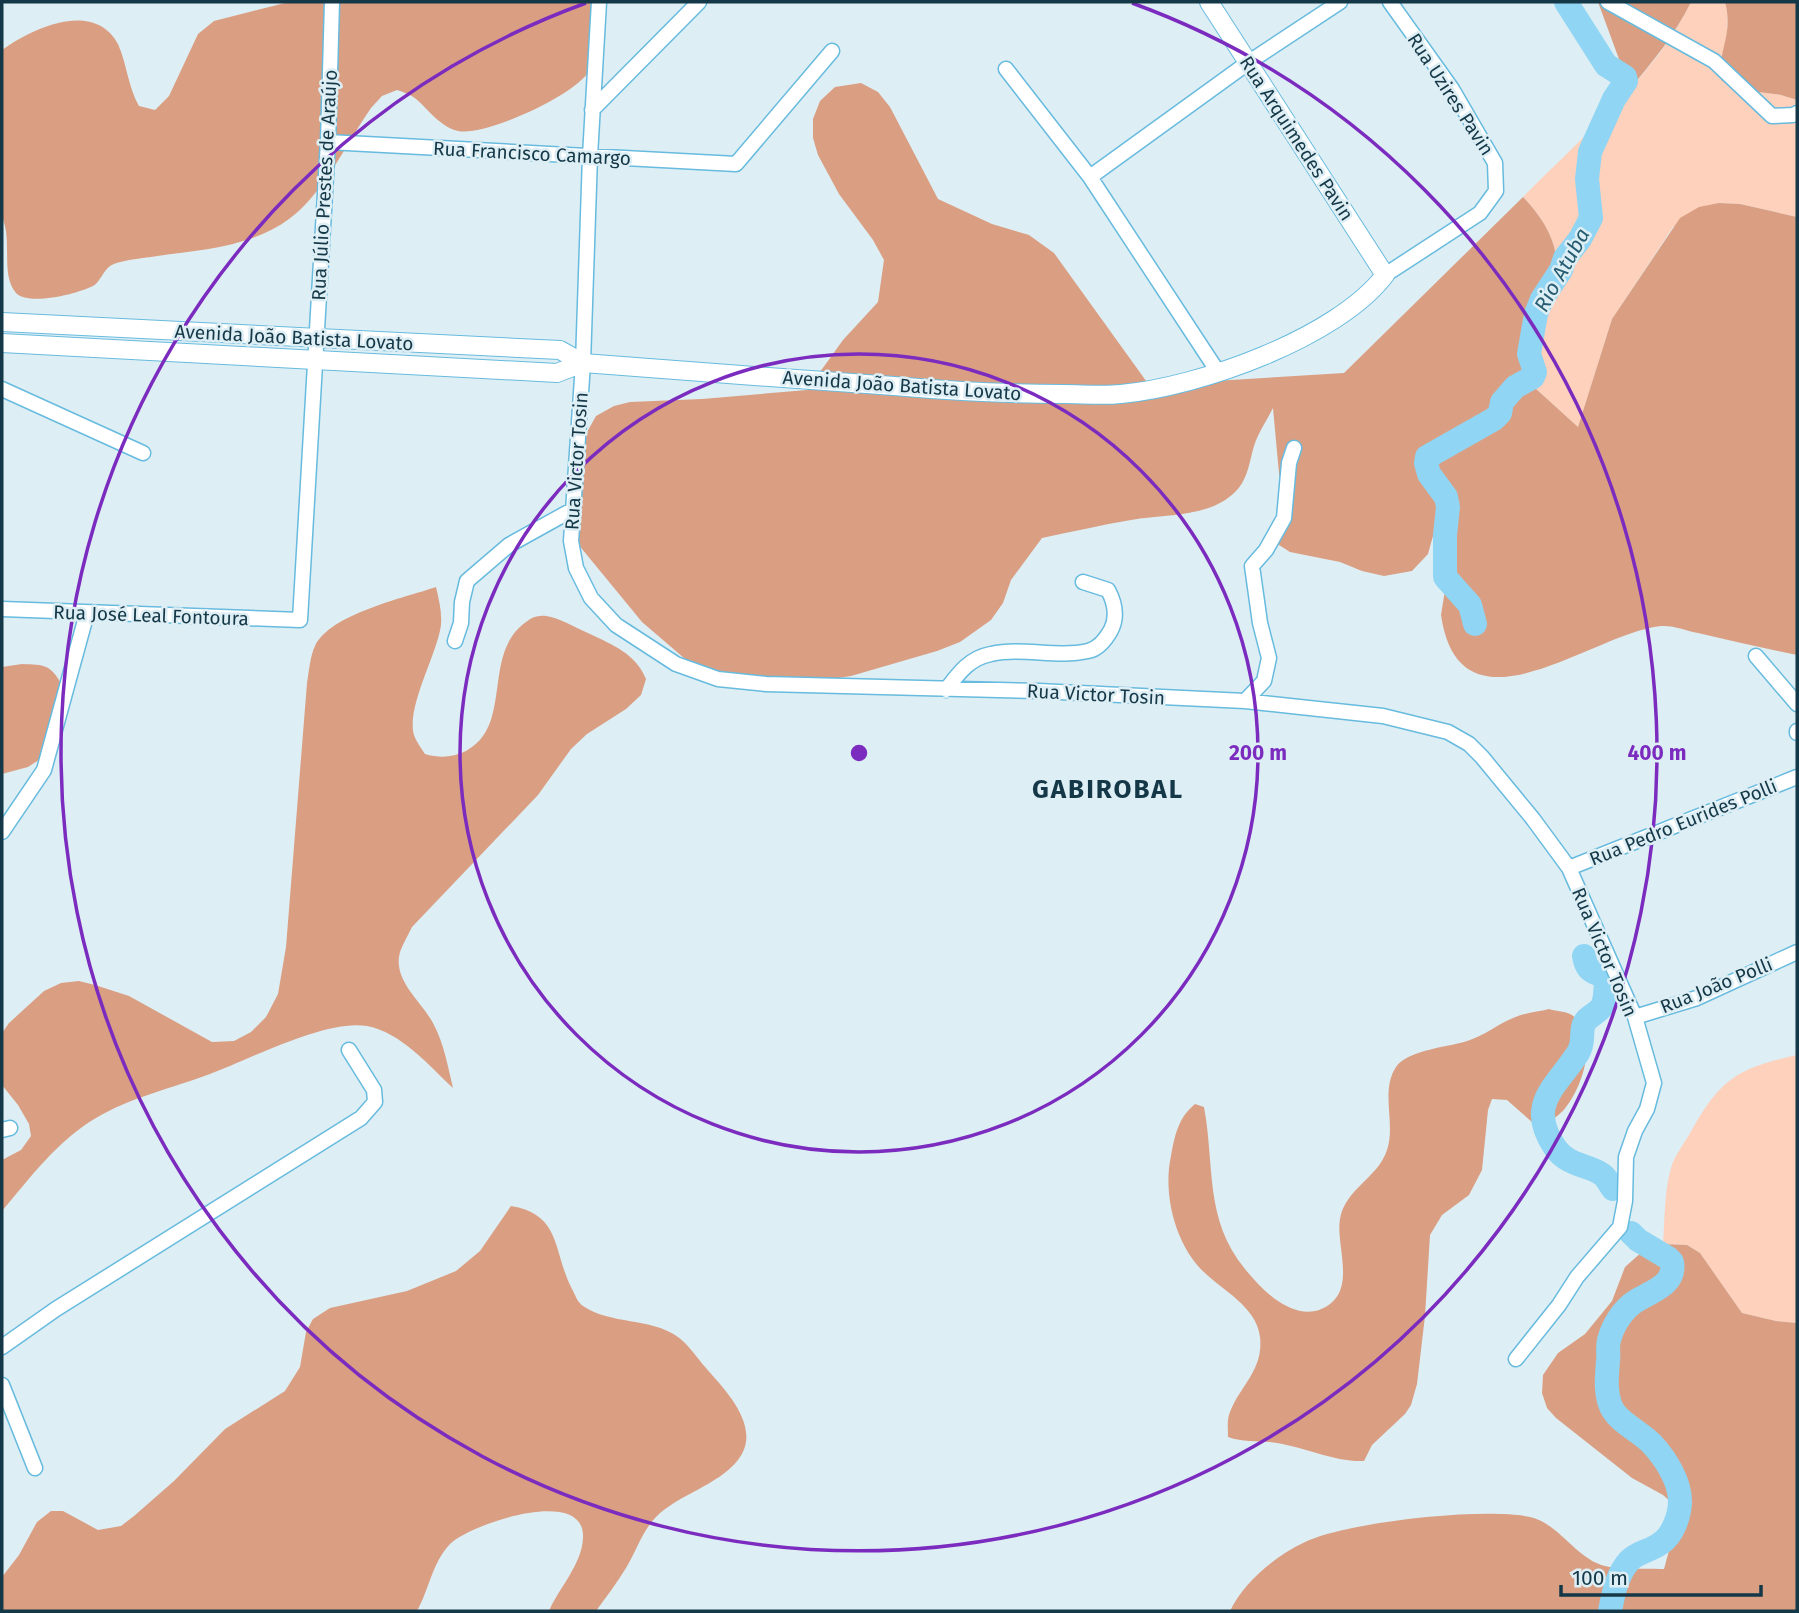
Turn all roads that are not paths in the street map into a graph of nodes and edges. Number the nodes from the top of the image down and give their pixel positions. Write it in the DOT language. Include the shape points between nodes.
graph roads {
  1 [pos="332,2"];
  2 [pos="599,2"];
  3 [pos="699,2"];
  4 [pos="1209,2"];
  5 [pos="1340,2"];
  6 [pos="1390,2"];
  7 [pos="1608,2"];
  8 [pos="832,51"];
  9 [pos="1249,62"];
  10 [pos="1006,69"];
  11 [pos="592,110"];
  12 [pos="1797,113"];
  13 [pos="328,142"];
  14 [pos="590,156"];
  15 [pos="1090,177"];
  16 [pos="1385,275"];
  17 [pos="2,322"];
  18 [pos="316,338"];
  19 [pos="2,344"];
  20 [pos="316,359"];
  21 [pos="583,363"];
  22 [pos="1218,372"];
  23 [pos="2,389"];
  24 [pos="1294,448"];
  25 [pos="142,453"];
  26 [pos="572,510"];
  27 [pos="1083,582"];
  28 [pos="2,609"];
  29 [pos="87,613"];
  30 [pos="300,621"];
  31 [pos="455,641"];
  32 [pos="1756,656"];
  33 [pos="946,690"];
  34 [pos="1245,701"];
  35 [pos="1797,704"];
  36 [pos="1797,776"];
  37 [pos="2,832"];
  38 [pos="1569,868"];
  39 [pos="1797,951"];
  40 [pos="1635,1017"];
  41 [pos="349,1050"];
  42 [pos="2,1347"];
  43 [pos="1516,1359"];
  44 [pos="2,1385"];
  45 [pos="35,1468"];
  1 -- 13 [label="street, Rua Júlio Prestes de Araújo"];
  2 -- 11 [label="street, Rua Victor Tosin"];
  3 -- 11 [label="street"];
  4 -- 9 [label="street, Rua Arquimedes Pavin"];
  5 -- 9 [label="street"];
  6 -- 16 [label="street, Rua Uzires Pavin" via="1452,89 1495,163 1496,191 1480,214"];
  7 -- 12 [label="street" via="1714,61 1772,116"];
  8 -- 14 [label="street, Rua Francisco Camargo" via="736,164"];
  9 -- 15 [label="street"];
  9 -- 16 [label="street, Rua Arquimedes Pavin"];
  10 -- 15 [label="street"];
  11 -- 14 [label="street, Rua Victor Tosin"];
  13 -- 14 [label="street, Rua Francisco Camargo"];
  13 -- 18 [label="street, Rua Júlio Prestes de Araújo"];
  14 -- 21 [label="street, Rua Victor Tosin"];
  15 -- 22 [label="street"];
  16 -- 22 [label="street, Avenida João Batista Lovato" via="1347,312 1251,361"];
  17 -- 18 [label="street, Avenida João Batista Lovato"];
  18 -- 20 [label="street, Rua Júlio Prestes de Araújo"];
  18 -- 21 [label="street, Avenida João Batista Lovato" via="560,350"];
  19 -- 20 [label="street, Avenida João Batista Lovato"];
  20 -- 21 [label="street, Avenida João Batista Lovato" via="557,373"];
  20 -- 30 [label="street, Rua Júlio Prestes de Araújo"];
  21 -- 22 [label="street, Avenida João Batista Lovato" via="992,394 1120,394 1176,386"];
  21 -- 26 [label="street, Rua Victor Tosin"];
  23 -- 25 [label="street"];
  24 -- 34 [label="street" via="1284,518 1252,566 1269,658 1264,681"];
  26 -- 31 [label="street" via="509,545 467,581"];
  26 -- 33 [label="street, Rua Victor Tosin" via="576,568 591,598 616,625 676,664 718,679 766,684"];
  27 -- 33 [label="street" via="1108,590 1116,606 1113,627 1104,642 1090,651 989,654 965,665"];
  28 -- 29 [label="street, Rua José Leal Fontoura"];
  29 -- 30 [label="street, Rua José Leal Fontoura"];
  29 -- 37 [label="street" via="44,770"];
  32 -- 35 [label="street"];
  33 -- 34 [label="street, Rua Victor Tosin"];
  34 -- 38 [label="street, Rua Victor Tosin" via="1383,716 1448,732 1482,757"];
  36 -- 38 [label="street, Rua Pedro Eurides Polli"];
  38 -- 40 [label="street, Rua Victor Tosin"];
  39 -- 40 [label="street, Rua João Polli" via="1697,998"];
  40 -- 43 [label="street, Rua Victor Tosin" via="1654,1083 1626,1157 1620,1227"];
  41 -- 42 [label="street" via="374,1090 375,1102 361,1118"];
  44 -- 45 [label="street"];
}
